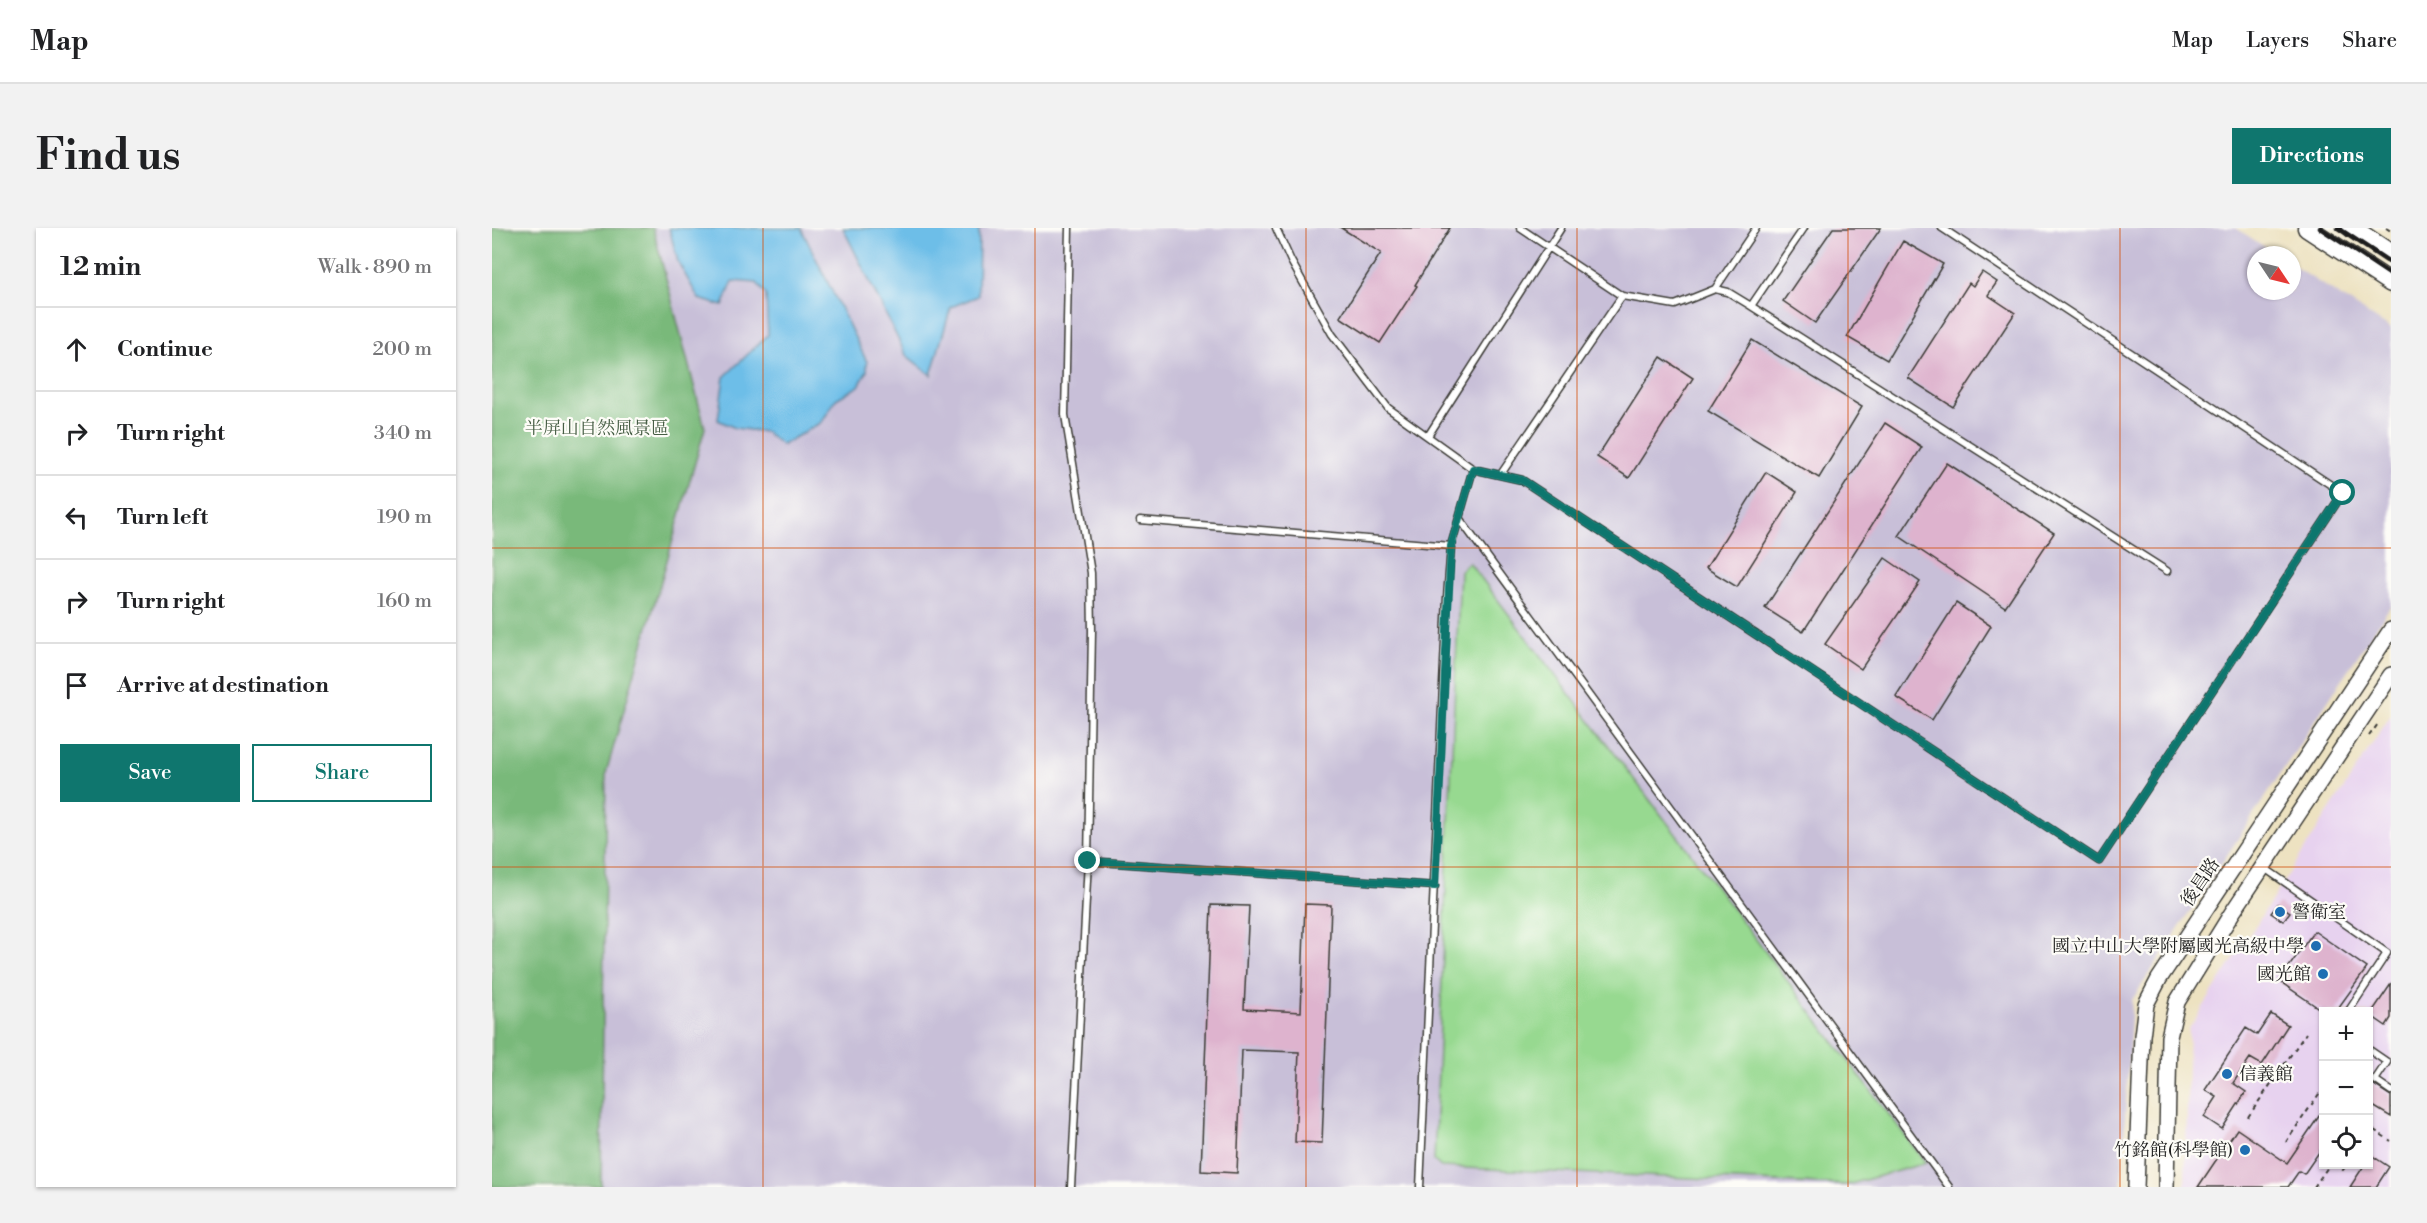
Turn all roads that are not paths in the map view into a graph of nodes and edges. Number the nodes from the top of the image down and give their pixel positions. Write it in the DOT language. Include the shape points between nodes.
graph roads {
  1 [pos="1069,228"];
  2 [pos="1275,228"];
  3 [pos="1520,228"];
  4 [pos="1561,228"];
  5 [pos="1756,228"];
  6 [pos="1804,228"];
  7 [pos="1942,228"];
  8 [pos="2307,228"];
  9 [pos="2352,228"];
  10 [pos="1549,247"];
  11 [pos="2391,254"];
  12 [pos="2391,283"];
  13 [pos="1715,289"];
  14 [pos="1622,296"];
  15 [pos="1751,306"];
  16 [pos="1428,436"];
  17 [pos="1473,469"];
  18 [pos="1501,474"];
  19 [pos="1459,518"];
  20 [pos="1140,520"];
  21 [pos="1451,546"];
  22 [pos="2167,571"];
  23 [pos="2391,630"];
  24 [pos="2391,675"];
  25 [pos="1088,861"];
  26 [pos="2263,866"];
  27 [pos="1435,886"];
  28 [pos="2351,1007"];
  29 [pos="2373,1052"];
  30 [pos="2391,1091"];
  31 [pos="1071,1187"];
  32 [pos="1420,1187"];
  33 [pos="1949,1187"];
  34 [pos="2136,1187"];
  35 [pos="2166,1187"];
  1 -- 25 [label="lane" via="1065,415 1091,573"];
  2 -- 16 [label="lane" via="1332,334 1388,408"];
  3 -- 10 [label="lane"];
  4 -- 10 [label="lane"];
  5 -- 13 [label="lane"];
  6 -- 15 [label="lane"];
  7 -- 18 [label="lane" via="2343,493 2099,861 1522,480"];
  8 -- 12 [label="main road"];
  9 -- 11 [label="main road"];
  10 -- 14 [label="lane"];
  10 -- 16 [label="lane"];
  13 -- 14 [label="lane" via="1676,305"];
  13 -- 15 [label="lane"];
  14 -- 18 [label="lane"];
  15 -- 22 [label="lane"];
  16 -- 17 [label="lane"];
  17 -- 18 [label="lane"];
  17 -- 19 [label="lane"];
  19 -- 21 [label="lane"];
  19 -- 33 [label="lane"];
  20 -- 21 [label="lane"];
  21 -- 27 [label="lane"];
  23 -- 34 [label="street, 後昌路" via="2146,1004"];
  24 -- 26 [label="street"];
  25 -- 27 [label="lane"];
  25 -- 31 [label="lane"];
  26 -- 28 [label="lane" via="2387,953"];
  26 -- 35 [label="street" via="2177,1002 2169,1037"];
  27 -- 32 [label="lane"];
  29 -- 30 [label="lane" via="2387,1062 2375,1080"];
}
